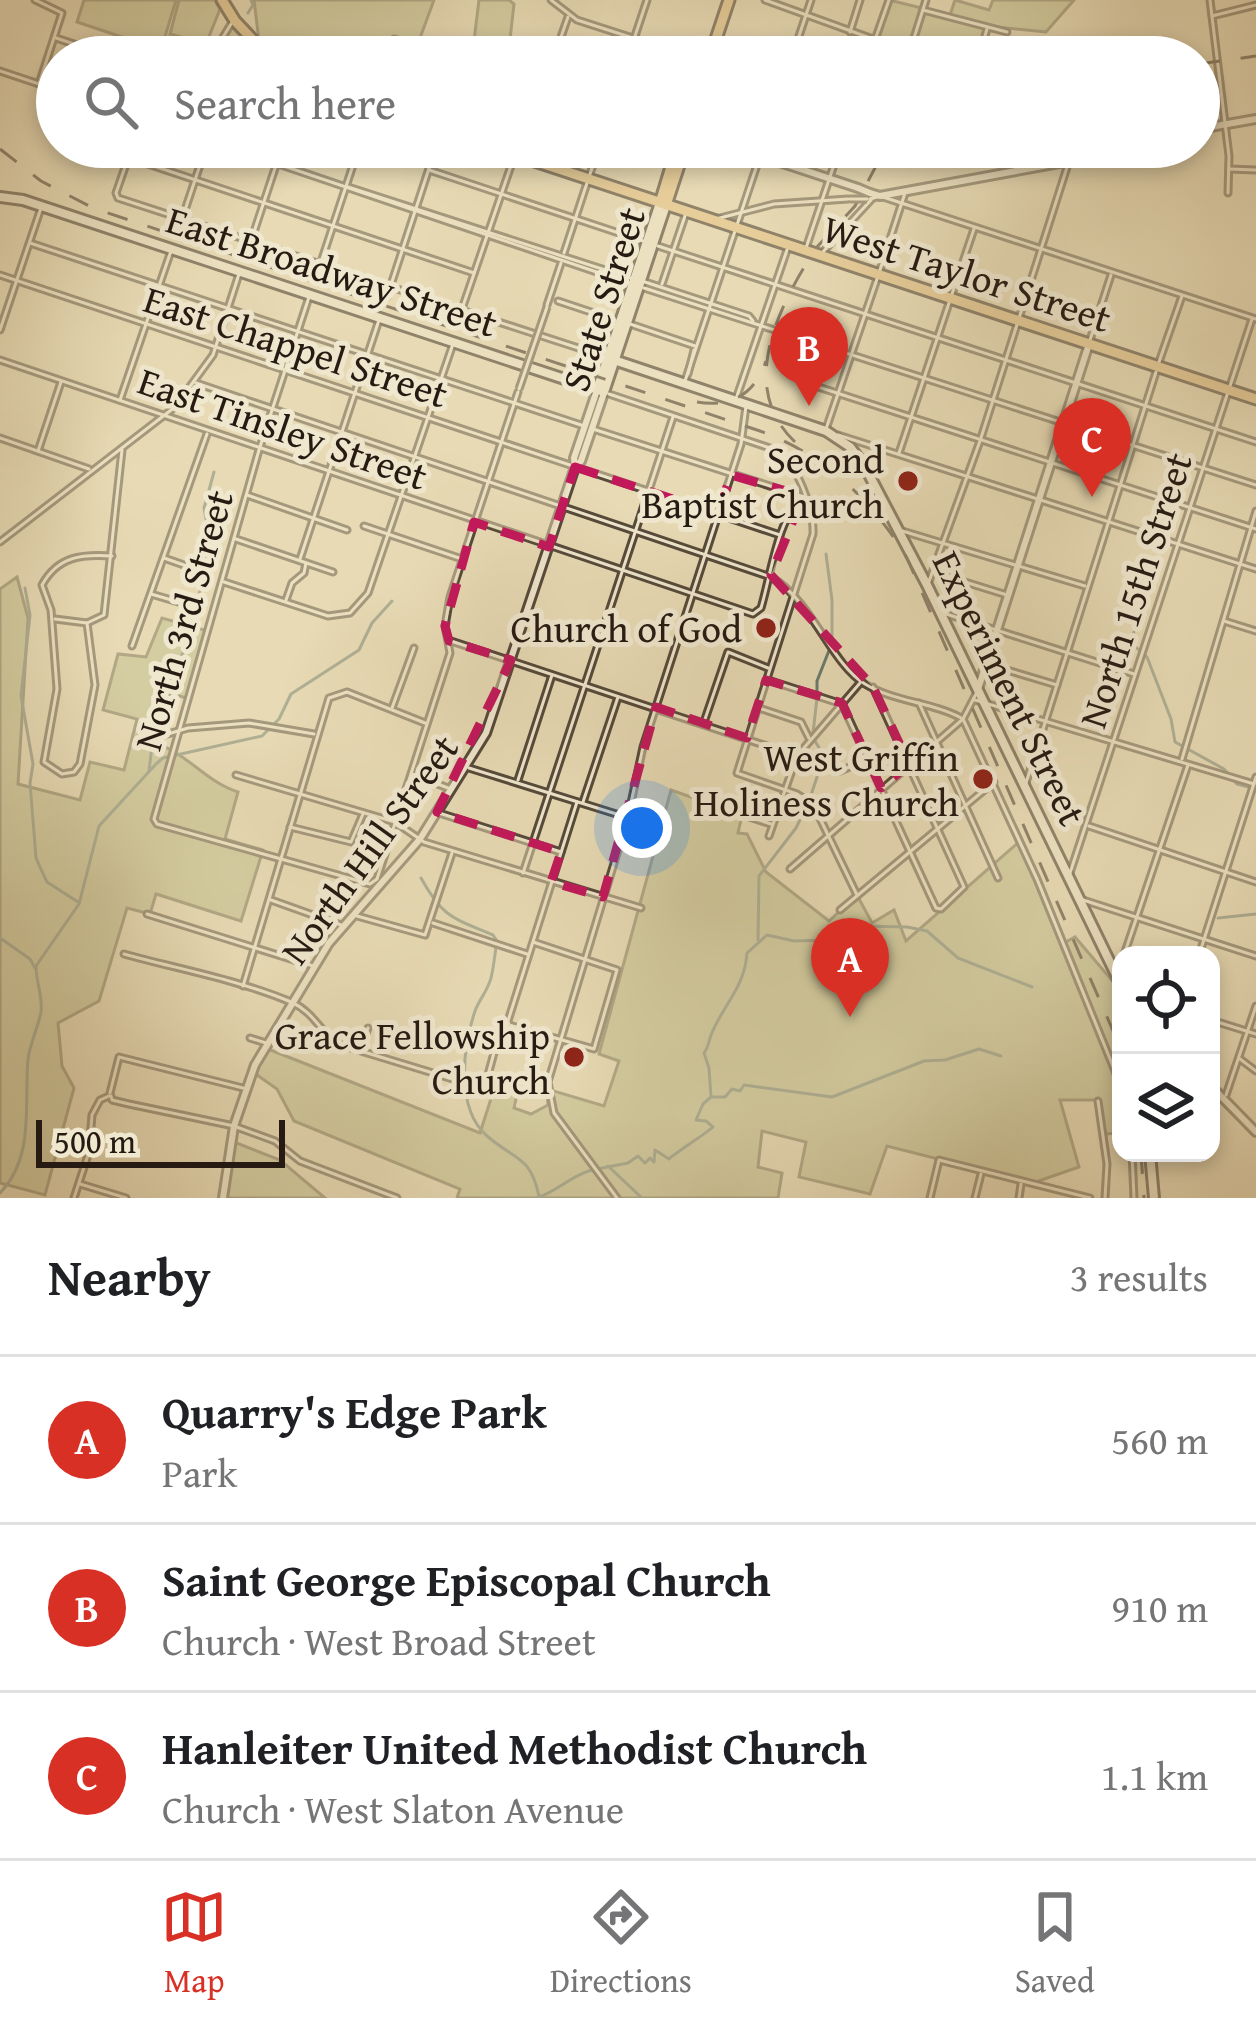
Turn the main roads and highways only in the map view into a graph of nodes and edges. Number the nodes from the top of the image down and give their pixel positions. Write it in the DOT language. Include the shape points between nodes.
graph roads {
  1 [pos="223,0"];
  2 [pos="729,0"];
  3 [pos="249,36"];
  4 [pos="717,36"];
  5 [pos="555,168"];
  6 [pos="674,168"];
  7 [pos="0,196"];
  8 [pos="663,204"];
  9 [pos="611,359"];
  10 [pos="600,391"];
  11 [pos="1256,399"];
  12 [pos="777,416"];
  13 [pos="845,443"];
  14 [pos="1112,958"];
  15 [pos="1151,1162"];
  16 [pos="1154,1198"];
  1 -- 3 [label="main road"];
  2 -- 4 [label="main road"];
  5 -- 8 [label="main road, West Taylor Street"];
  6 -- 8 [label="main road"];
  7 -- 10 [label="main road, East Broadway Street"];
  8 -- 9 [label="main road, State Street"];
  8 -- 11 [label="main road, West Taylor Street"];
  9 -- 10 [label="main road, State Street"];
  9 -- 12 [label="main road"];
  12 -- 13 [label="main road"];
  12 -- 13 [label="main road, Experiment Street"];
  13 -- 14 [label="main road, Experiment Street" via="868,464"];
  15 -- 16 [label="main road"];
}
